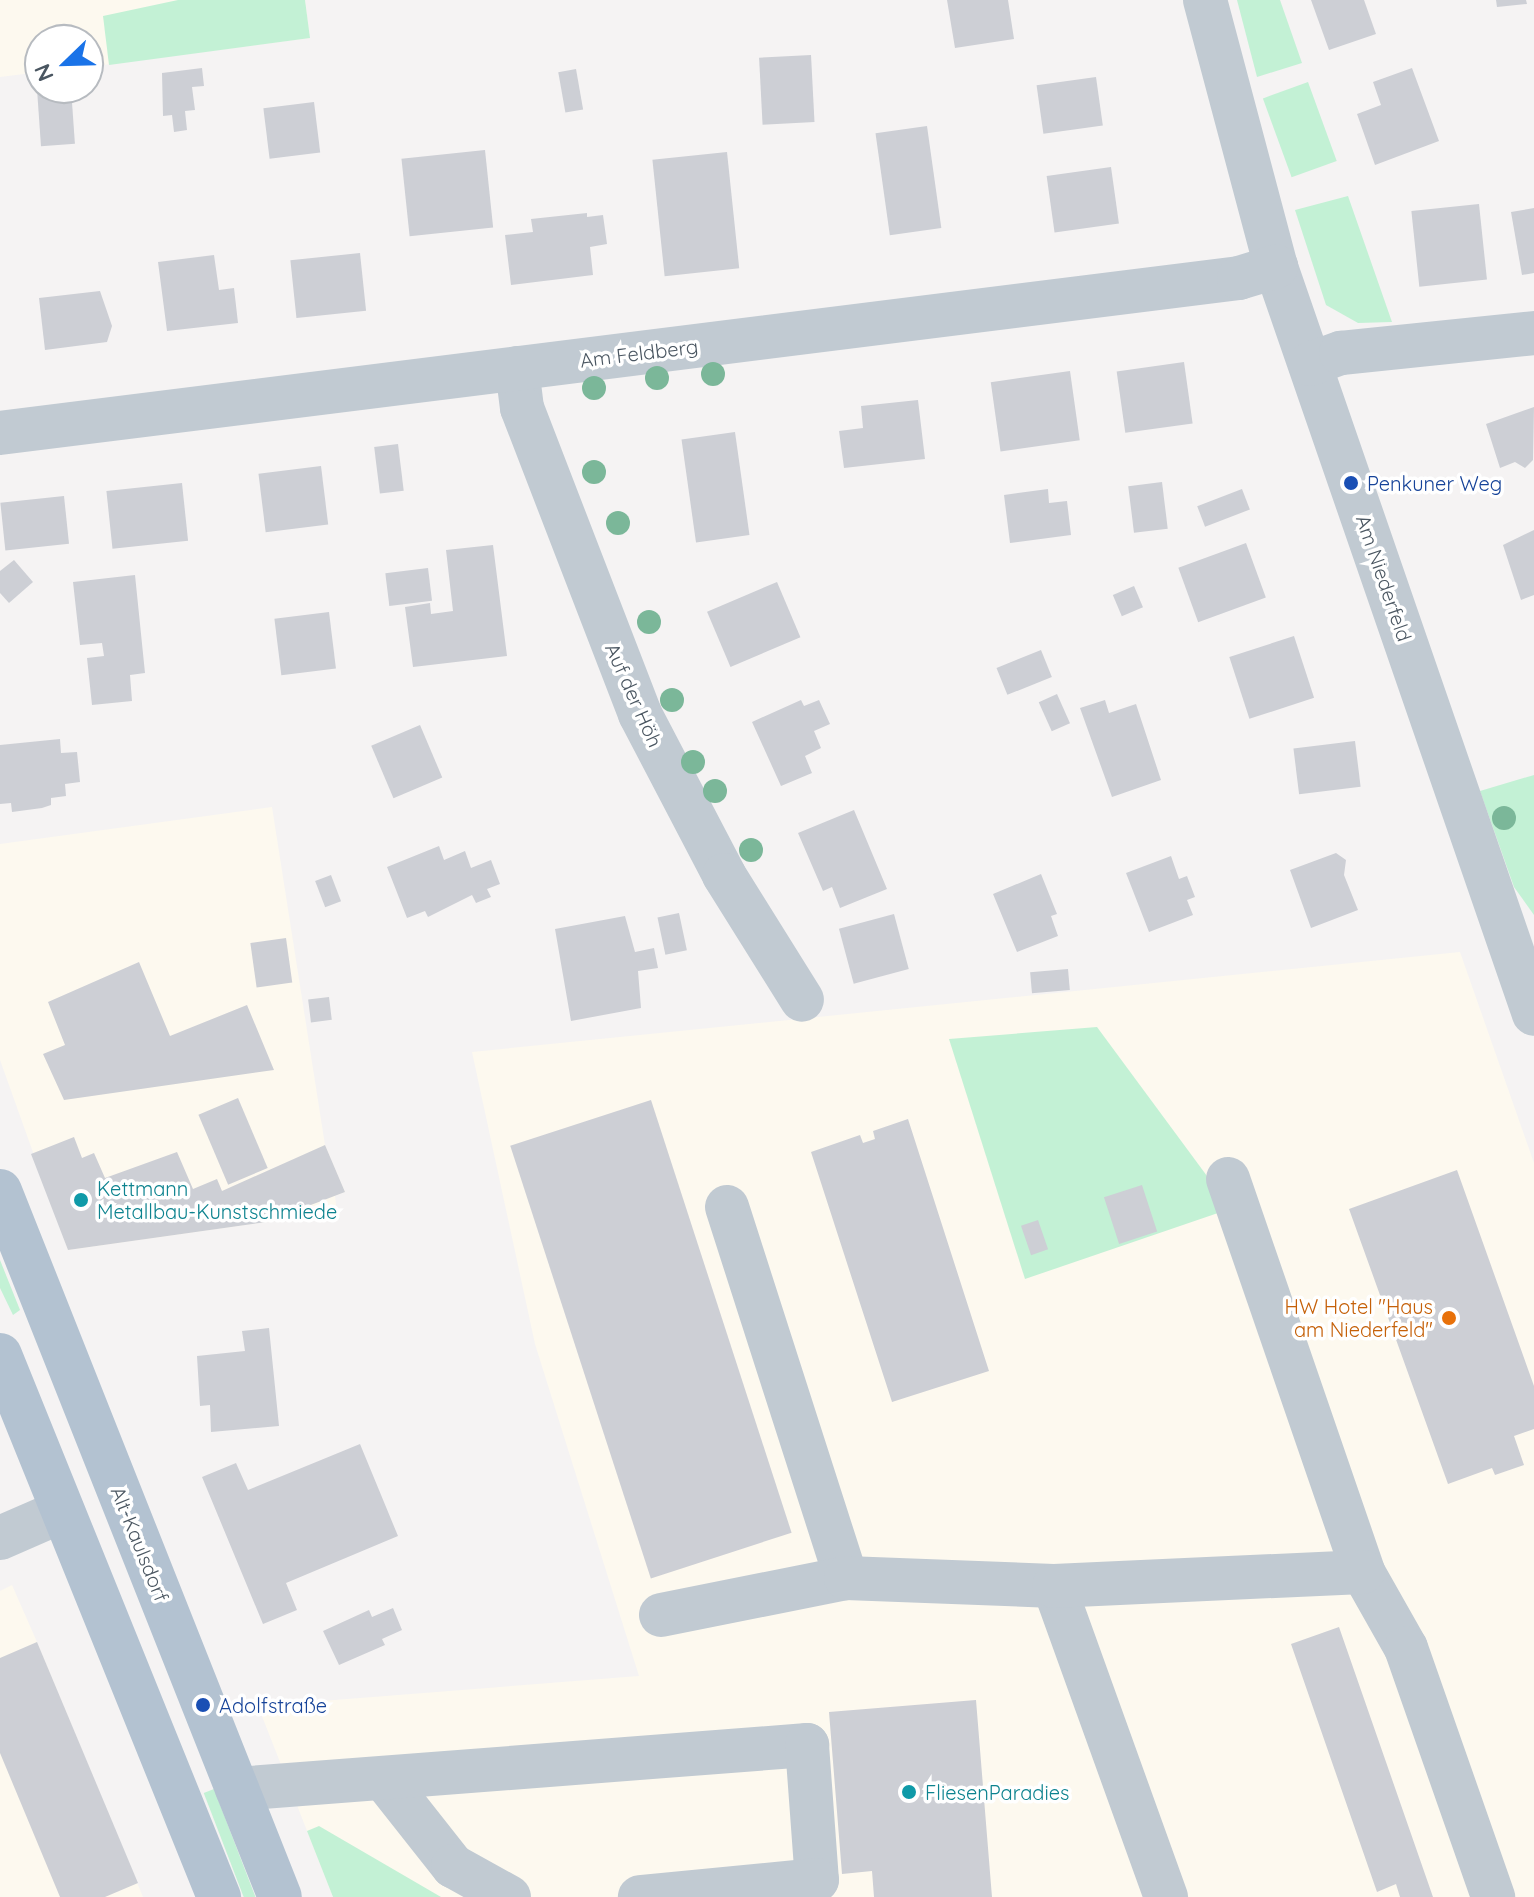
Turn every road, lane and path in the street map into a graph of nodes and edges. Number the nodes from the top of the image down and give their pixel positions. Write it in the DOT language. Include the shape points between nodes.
graph roads {
  1 [pos="1205,0"];
  2 [pos="1276,267"];
  3 [pos="1534,333"];
  4 [pos="1310,364"];
  5 [pos="517,368"];
  6 [pos="0,433"];
  7 [pos="1524,950"];
  8 [pos="802,1000"];
  9 [pos="1534,1014"];
  10 [pos="1228,1179"];
  11 [pos="0,1191"];
  12 [pos="727,1207"];
  13 [pos="0,1355"];
  14 [pos="62,1511"];
  15 [pos="0,1538"];
  16 [pos="1363,1572"];
  17 [pos="846,1578"];
  18 [pos="1054,1586"];
  19 [pos="661,1615"];
  20 [pos="385,1780"];
  21 [pos="237,1789"];
  22 [pos="219,1897"];
  23 [pos="280,1897"];
  24 [pos="509,1897"];
  25 [pos="640,1897"];
  26 [pos="1166,1897"];
  27 [pos="1493,1897"];
  1 -- 2 [label="street, Am Niederfeld"];
  2 -- 4 [label="street, Am Niederfeld"];
  2 -- 5 [label="street, Am Feldberg" via="1239,278"];
  3 -- 4 [label="street" via="1341,353"];
  4 -- 7 [label="street, Am Niederfeld"];
  5 -- 6 [label="street, Am Feldberg"];
  5 -- 8 [label="street, Auf der Höh" via="522,408 640,714 724,875"];
  7 -- 9 [label="street, Am Niederfeld"];
  10 -- 16 [label="street"];
  11 -- 21 [label="main road, Alt-Kaulsdorf"];
  12 -- 17 [label="street"];
  13 -- 14 [label="main road"];
  14 -- 15 [label="street"];
  14 -- 22 [label="main road"];
  16 -- 18 [label="street"];
  16 -- 27 [label="street" via="1406,1648"];
  17 -- 18 [label="street"];
  17 -- 19 [label="street"];
  18 -- 26 [label="street"];
  20 -- 21 [label="street"];
  20 -- 24 [label="street" via="453,1866"];
  20 -- 25 [label="street" via="807,1745 817,1880"];
  21 -- 23 [label="main road, Alt-Kaulsdorf"];
}
